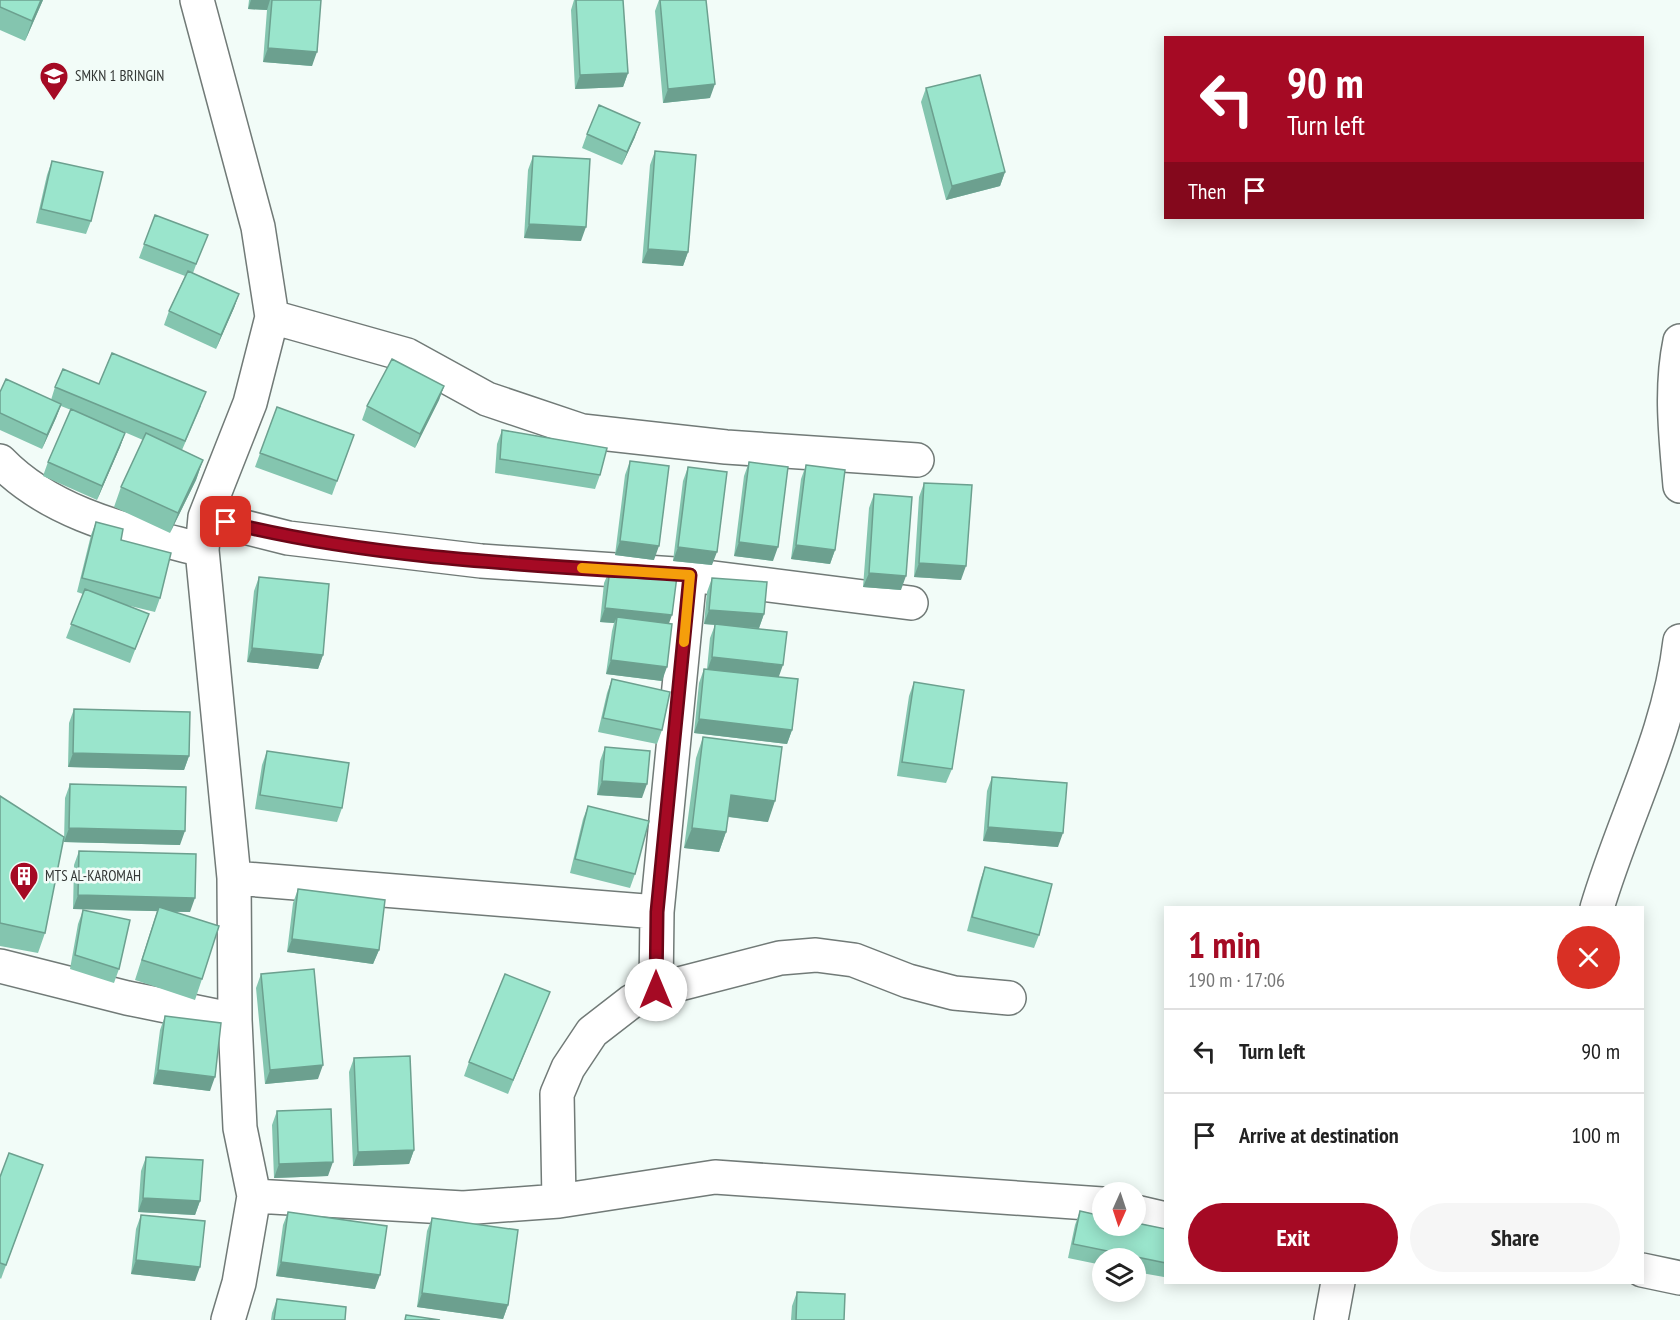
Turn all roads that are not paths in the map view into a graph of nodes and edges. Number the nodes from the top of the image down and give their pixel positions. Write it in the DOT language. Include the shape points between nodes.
graph roads {
  1 [pos="197,0"];
  2 [pos="272,317"];
  3 [pos="1680,341"];
  4 [pos="917,460"];
  5 [pos="0,461"];
  6 [pos="1680,486"];
  7 [pos="205,517"];
  8 [pos="202,550"];
  9 [pos="690,575"];
  10 [pos="911,603"];
  11 [pos="1680,641"];
  12 [pos="234,878"];
  13 [pos="1598,906"];
  14 [pos="657,912"];
  15 [pos="0,966"];
  16 [pos="656,990"];
  17 [pos="1009,998"];
  18 [pos="235,1020"];
  19 [pos="255,1196"];
  20 [pos="559,1202"];
  21 [pos="1092,1203"];
  22 [pos="1146,1214"];
  23 [pos="1164,1219"];
  24 [pos="1644,1270"];
  25 [pos="1680,1278"];
  26 [pos="1338,1284"];
  27 [pos="228,1320"];
  28 [pos="1330,1320"];
  1 -- 2 [label="street" via="258,227"];
  2 -- 4 [label="street" via="407,355 487,399 582,431 726,447"];
  2 -- 7 [label="street" via="250,403"];
  3 -- 6 [label="street" via="1675,363 1674,411"];
  5 -- 8 [label="street" via="46,499 122,529"];
  7 -- 8 [label="street"];
  7 -- 9 [label="street" via="288,537 481,561"];
  8 -- 12 [label="street"];
  9 -- 10 [label="street"];
  9 -- 14 [label="street"];
  11 -- 13 [label="street" via="1675,683 1659,736"];
  12 -- 14 [label="street"];
  12 -- 18 [label="street"];
  14 -- 16 [label="street"];
  15 -- 18 [label="street"];
  16 -- 17 [label="street" via="780,958 816,955 854,960 908,981 954,993"];
  16 -- 20 [label="street" via="632,1001 592,1032 568,1068 557,1094"];
  18 -- 19 [label="street" via="240,1128"];
  19 -- 20 [label="street" via="463,1208"];
  19 -- 27 [label="street"];
  20 -- 21 [label="street" via="715,1178"];
  22 -- 23 [label="street"];
  24 -- 25 [label="street"];
  26 -- 28 [label="street"];
}
